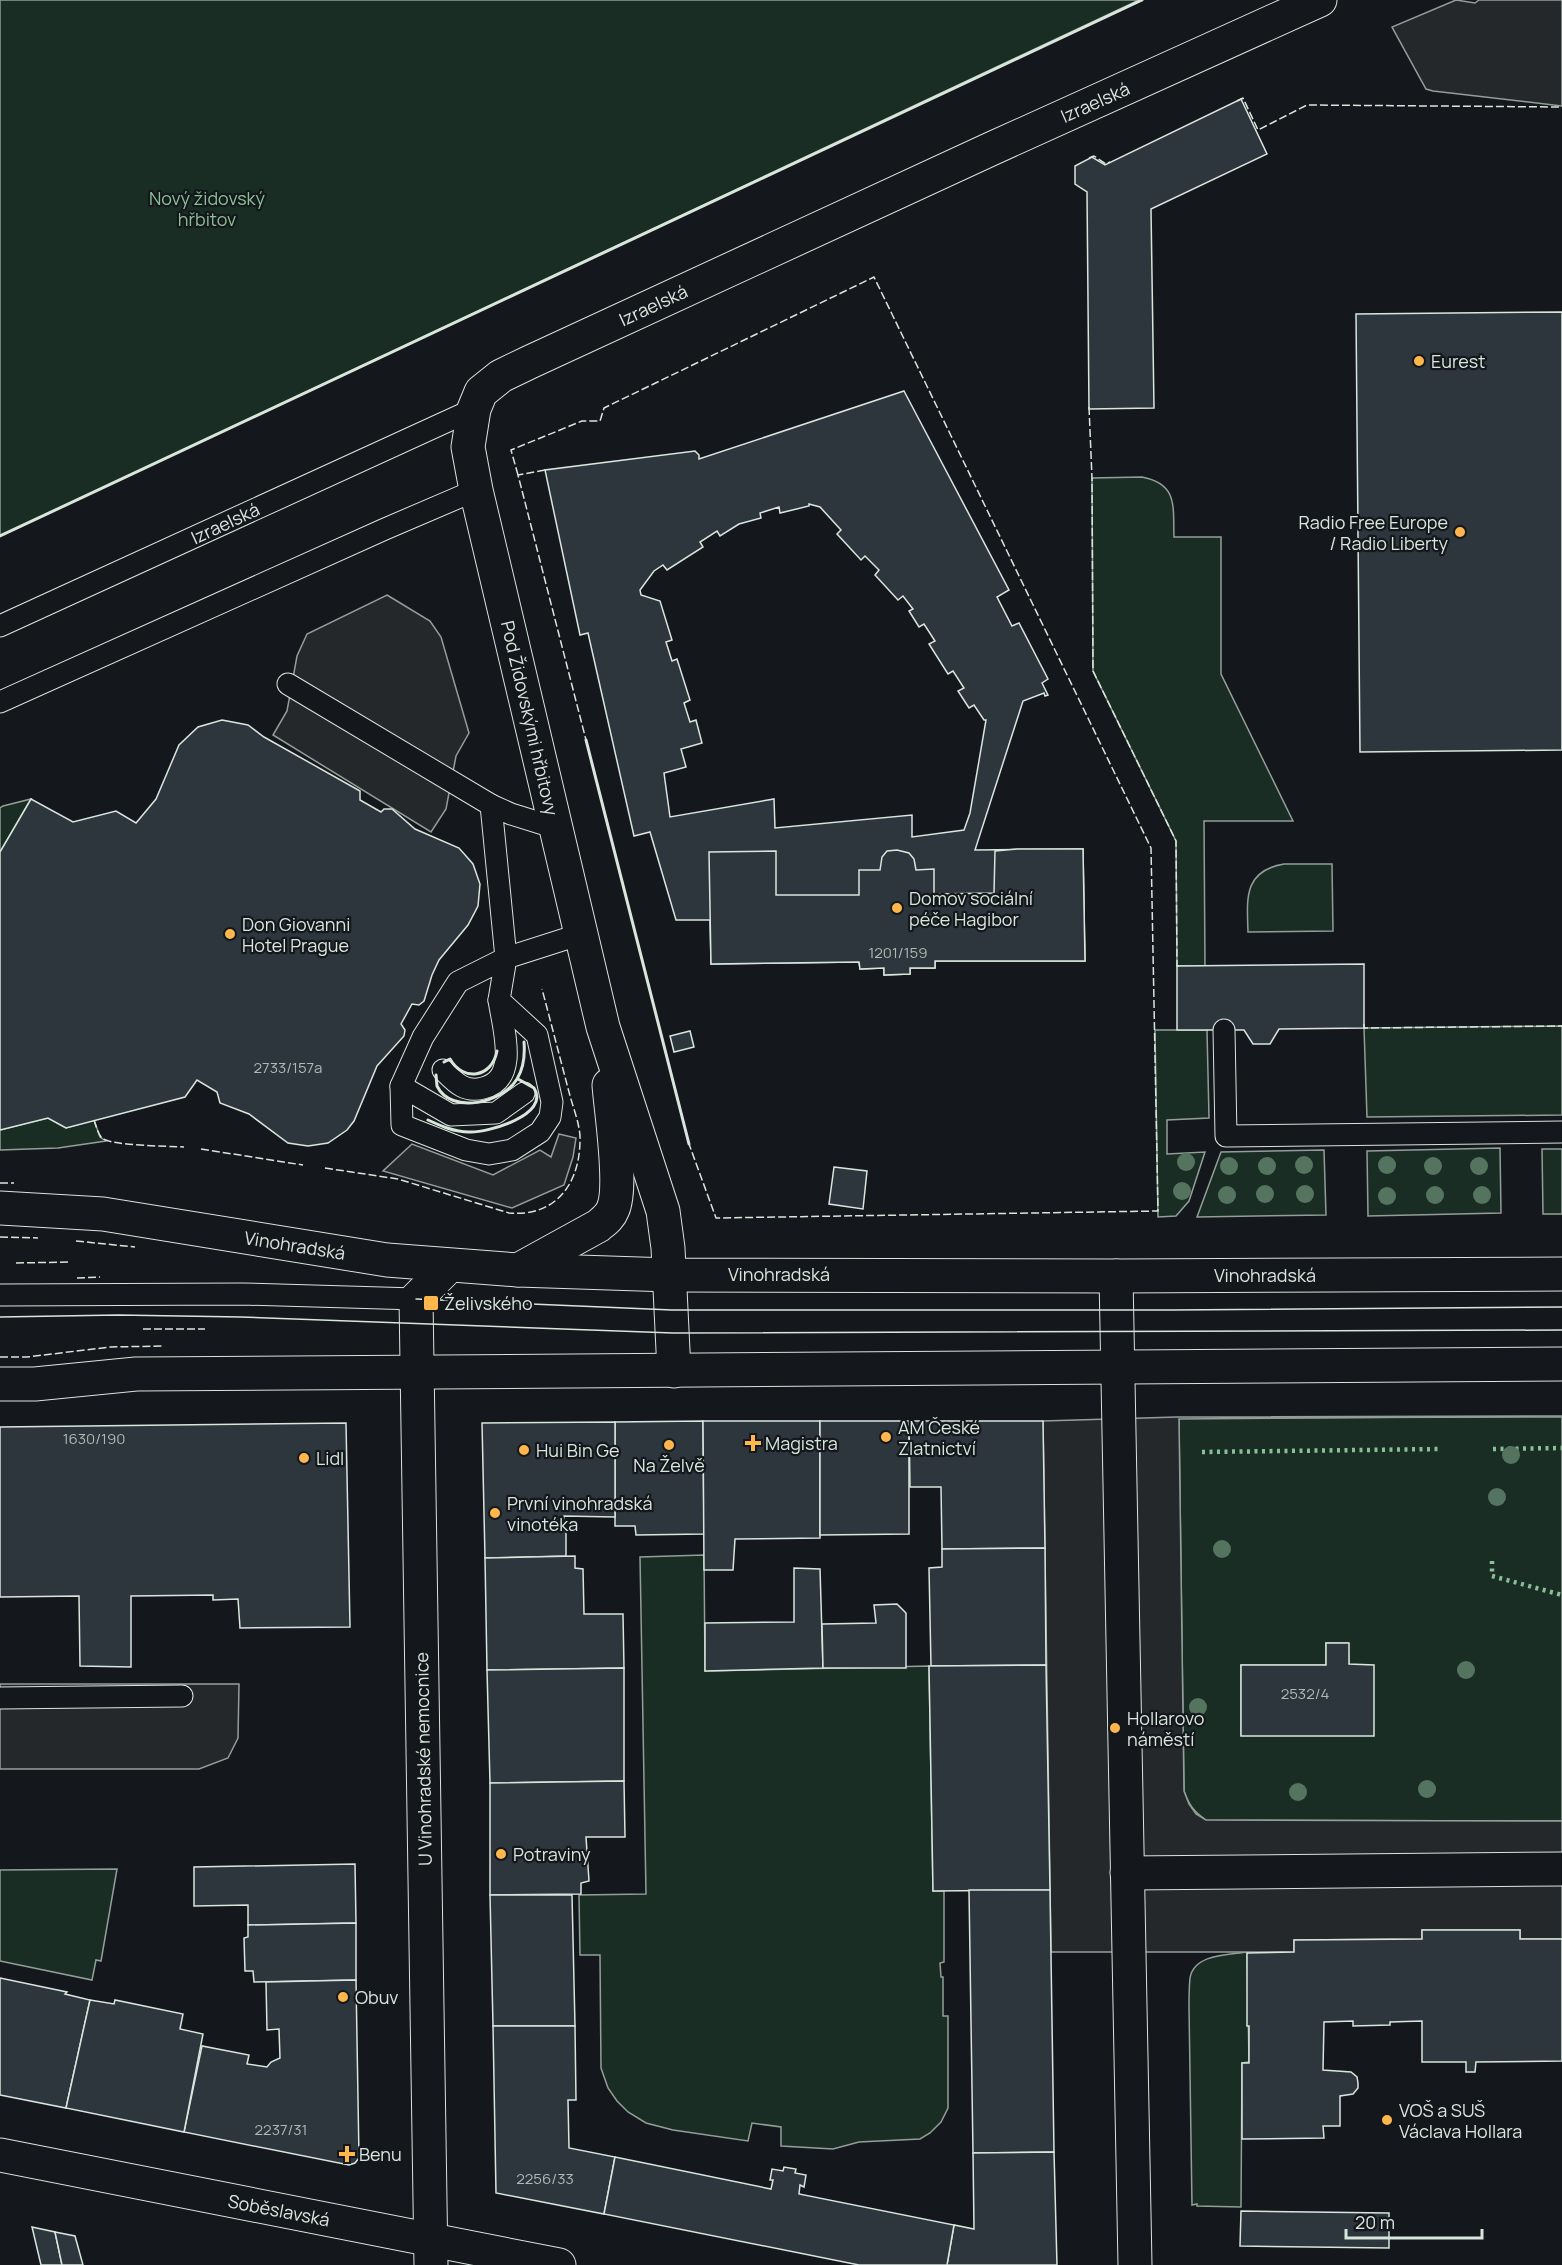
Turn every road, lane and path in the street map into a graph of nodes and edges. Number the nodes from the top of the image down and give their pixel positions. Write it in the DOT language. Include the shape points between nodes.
graph roads {
  1 [pos="1320,0"];
  2 [pos="474,409"];
  3 [pos="476,490"];
  4 [pos="0,626"];
  5 [pos="288,684"];
  6 [pos="0,702"];
  7 [pos="490,805"];
  8 [pos="556,828"];
  9 [pos="581,934"];
  10 [pos="506,958"];
  11 [pos="499,1000"];
  12 [pos="603,1027"];
  13 [pos="1224,1030"];
  14 [pos="443,1070"];
  15 [pos="401,1086"];
  16 [pos="524,1093"];
  17 [pos="1562,1132"];
  18 [pos="0,1208"];
  19 [pos="449,1266"];
  20 [pos="518,1270"];
  21 [pos="1562,1274"];
  22 [pos="670,1275"];
  23 [pos="1116,1276"];
  24 [pos="0,1295"];
  25 [pos="416,1299"];
  26 [pos="1562,1364"];
  27 [pos="1118,1367"];
  28 [pos="674,1371"];
  29 [pos="417,1372"];
  30 [pos="0,1384"];
  31 [pos="182,1696"];
  32 [pos="0,1698"];
  33 [pos="1562,1869"];
  34 [pos="1127,1873"];
  35 [pos="0,2155"];
  36 [pos="431,2252"];
  37 [pos="559,2265"];
  38 [pos="1135,2265"];
  1 -- 2 [label="street, Izraelská" via="501,376 481,392"];
  2 -- 3 [label="street, Pod Židovskými hřbitovy" via="468,447"];
  2 -- 4 [label="lane, Izraelská"];
  3 -- 6 [label="lane"];
  3 -- 8 [label="street, Pod Židovskými hřbitovy"];
  5 -- 7 [label="lane"];
  7 -- 8 [label="lane"];
  7 -- 10 [label="lane"];
  8 -- 9 [label="street, Pod Židovskými hřbitovy"];
  9 -- 10 [label="lane"];
  9 -- 12 [label="street, Pod Židovskými hřbitovy"];
  10 -- 11 [label="lane"];
  10 -- 15 [label="lane" via="458,982 423,1037"];
  11 -- 14 [label="lane" via="507,1057 504,1073 492,1086 475,1090 461,1087"];
  11 -- 15 [label="lane" via="537,1035 552,1102 550,1117 540,1132 512,1150 489,1154 466,1150 402,1125"];
  12 -- 20 [label="street, Pod Židovskými hřbitovy" via="617,1175 614,1208 598,1226"];
  12 -- 22 [label="street, Pod Židovskými hřbitovy" via="663,1212"];
  13 -- 17 [label="lane" via="1226,1136"];
  15 -- 16 [label="lane" via="451,1114 496,1113"];
  18 -- 19 [label="street, Vinohradská" via="103,1214 387,1260"];
  19 -- 20 [label="street, Vinohradská"];
  19 -- 25 [label="street"];
  20 -- 22 [label="street, Vinohradská"];
  21 -- 23 [label="street, Vinohradská"];
  22 -- 23 [label="street, Vinohradská"];
  22 -- 28 [label="street, Pod Židovskými hřbitovy"];
  23 -- 27 [label="street"];
  24 -- 25 [label="lane" via="232,1294"];
  25 -- 29 [label="street, U Vinohradské nemocnice"];
  26 -- 27 [label="street"];
  27 -- 28 [label="street"];
  27 -- 34 [label="street"];
  28 -- 29 [label="street"];
  29 -- 30 [label="street" via="136,1374"];
  29 -- 36 [label="street, U Vinohradské nemocnice"];
  31 -- 32 [label="lane"];
  33 -- 34 [label="street"];
  34 -- 38 [label="street"];
  35 -- 36 [label="street, Soběslavská"];
  36 -- 37 [label="street, Soběslavská"];
}
